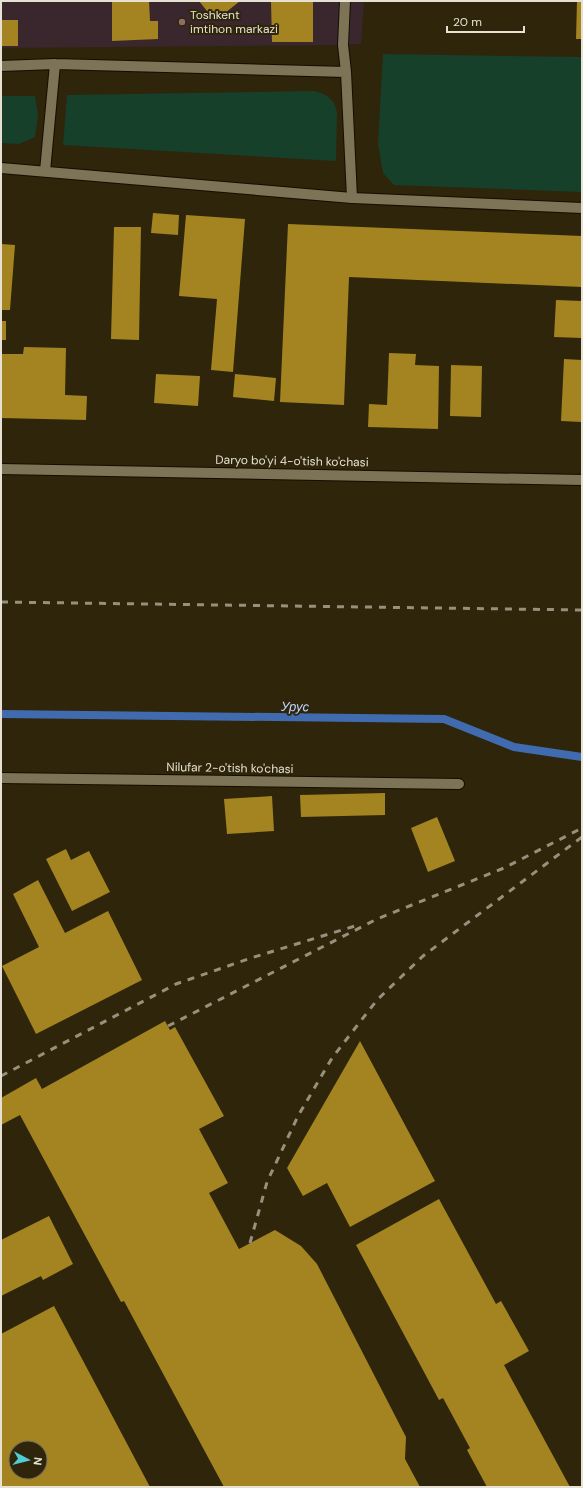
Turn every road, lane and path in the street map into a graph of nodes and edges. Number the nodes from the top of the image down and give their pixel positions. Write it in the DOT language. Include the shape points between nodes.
graph roads {
  1 [pos="345,1"];
  2 [pos="54,64"];
  3 [pos="1,66"];
  4 [pos="346,72"];
  5 [pos="1,168"];
  6 [pos="45,171"];
  7 [pos="352,198"];
  8 [pos="582,208"];
  9 [pos="1,469"];
  10 [pos="582,480"];
  11 [pos="1,778"];
  12 [pos="459,784"];
  1 -- 4 [label="street" via="343,45"];
  2 -- 3 [label="street"];
  2 -- 4 [label="street"];
  2 -- 6 [label="street"];
  4 -- 7 [label="street"];
  5 -- 6 [label="street"];
  6 -- 7 [label="street"];
  7 -- 8 [label="street"];
  9 -- 10 [label="street, Daryo bo'yi 4-o'tish ko'chasi"];
  11 -- 12 [label="street, Nilufar 2-o'tish ko'chasi"];
}
